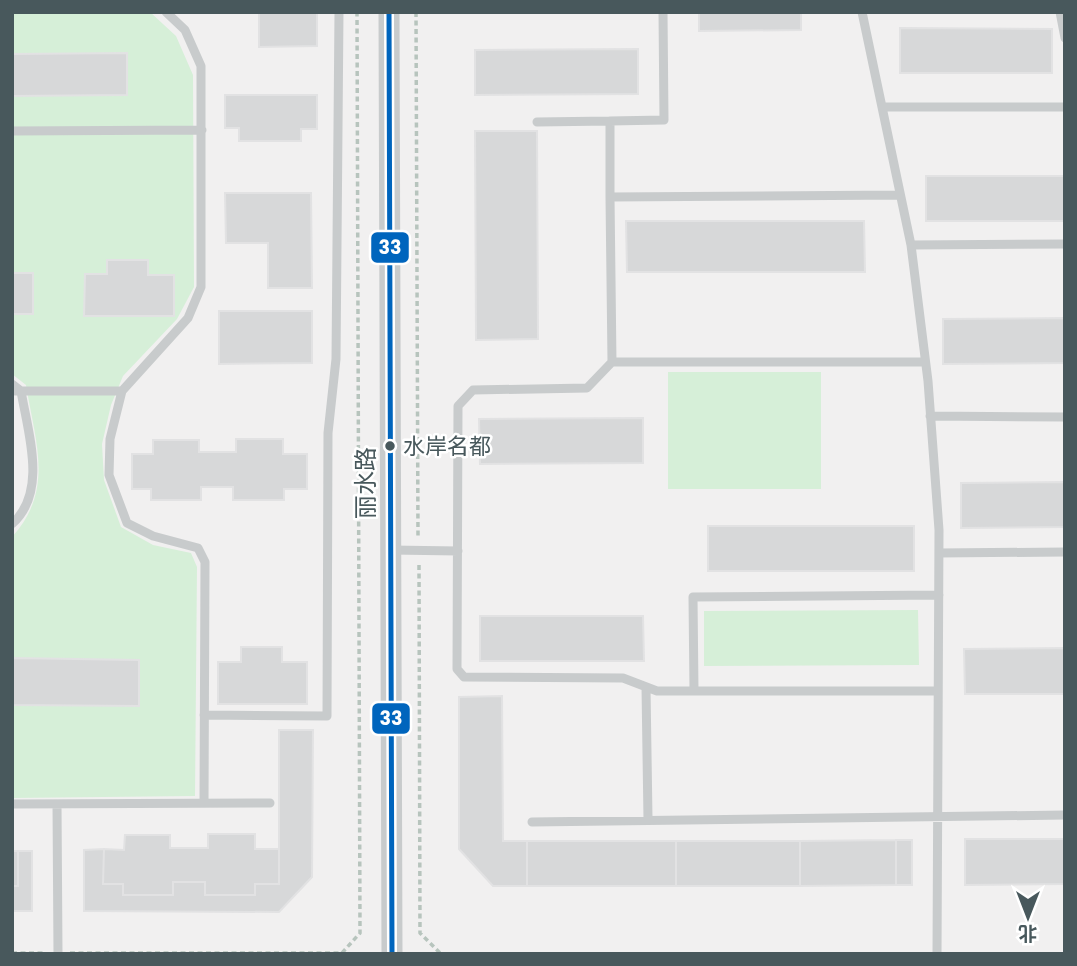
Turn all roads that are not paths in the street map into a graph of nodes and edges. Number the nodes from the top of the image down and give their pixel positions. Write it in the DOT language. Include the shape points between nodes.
graph roads {
  1 [pos="166,12"];
  2 [pos="339,12"];
  3 [pos="389,12"];
  4 [pos="663,12"];
  5 [pos="862,12"];
  6 [pos="1060,12"];
  7 [pos="1065,38"];
  8 [pos="884,107"];
  9 [pos="1065,107"];
  10 [pos="610,121"];
  11 [pos="537,122"];
  12 [pos="202,130"];
  13 [pos="12,131"];
  14 [pos="900,195"];
  15 [pos="610,197"];
  16 [pos="1065,244"];
  17 [pos="911,246"];
  18 [pos="612,362"];
  19 [pos="925,362"];
  20 [pos="12,384"];
  21 [pos="17,391"];
  22 [pos="122,391"];
  23 [pos="930,416"];
  24 [pos="1065,417"];
  25 [pos="12,524"];
  26 [pos="391,550"];
  27 [pos="458,551"];
  28 [pos="1065,552"];
  29 [pos="939,553"];
  30 [pos="939,595"];
  31 [pos="646,687"];
  32 [pos="694,691"];
  33 [pos="937,691"];
  34 [pos="204,715"];
  35 [pos="204,803"];
  36 [pos="270,803"];
  37 [pos="12,804"];
  38 [pos="57,804"];
  39 [pos="1065,815"];
  40 [pos="937,816"];
  41 [pos="648,819"];
  42 [pos="532,821"];
  43 [pos="58,954"];
  44 [pos="392,954"];
  45 [pos="937,954"];
  1 -- 12 [label="lane" via="185,30 201,66"];
  2 -- 34 [label="lane" via="336,359 328,433 327,716"];
  3 -- 26 [label="street, 丽水路"];
  4 -- 10 [label="lane" via="664,120"];
  5 -- 8 [label="lane"];
  6 -- 7 [label="lane"];
  8 -- 9 [label="lane"];
  8 -- 14 [label="lane"];
  10 -- 11 [label="lane"];
  10 -- 15 [label="lane"];
  12 -- 13 [label="lane"];
  12 -- 22 [label="lane" via="201,287 188,318"];
  14 -- 15 [label="lane"];
  14 -- 17 [label="lane"];
  15 -- 18 [label="lane"];
  16 -- 17 [label="lane"];
  17 -- 19 [label="lane"];
  18 -- 19 [label="lane"];
  18 -- 27 [label="lane" via="587,388 474,390 458,406"];
  19 -- 23 [label="lane"];
  20 -- 21 [label="lane"];
  21 -- 22 [label="lane"];
  21 -- 25 [label="lane" via="34,478 24,513"];
  22 -- 34 [label="lane" via="110,439 109,475 127,523 153,536 198,548 205,562"];
  23 -- 24 [label="lane"];
  23 -- 29 [label="lane"];
  26 -- 27 [label="lane"];
  26 -- 44 [label="street, 丽水路"];
  27 -- 31 [label="lane" via="457,669 464,677 623,678"];
  28 -- 29 [label="lane"];
  29 -- 30 [label="lane"];
  30 -- 32 [label="lane" via="693,597"];
  30 -- 33 [label="lane"];
  31 -- 32 [label="lane"];
  31 -- 41 [label="lane"];
  32 -- 33 [label="lane"];
  33 -- 40 [label="lane"];
  34 -- 35 [label="lane"];
  35 -- 36 [label="lane"];
  35 -- 38 [label="lane"];
  37 -- 38 [label="lane"];
  38 -- 43 [label="lane"];
  39 -- 40 [label="lane"];
  40 -- 41 [label="lane"];
  40 -- 45 [label="lane"];
  41 -- 42 [label="lane"];
}
